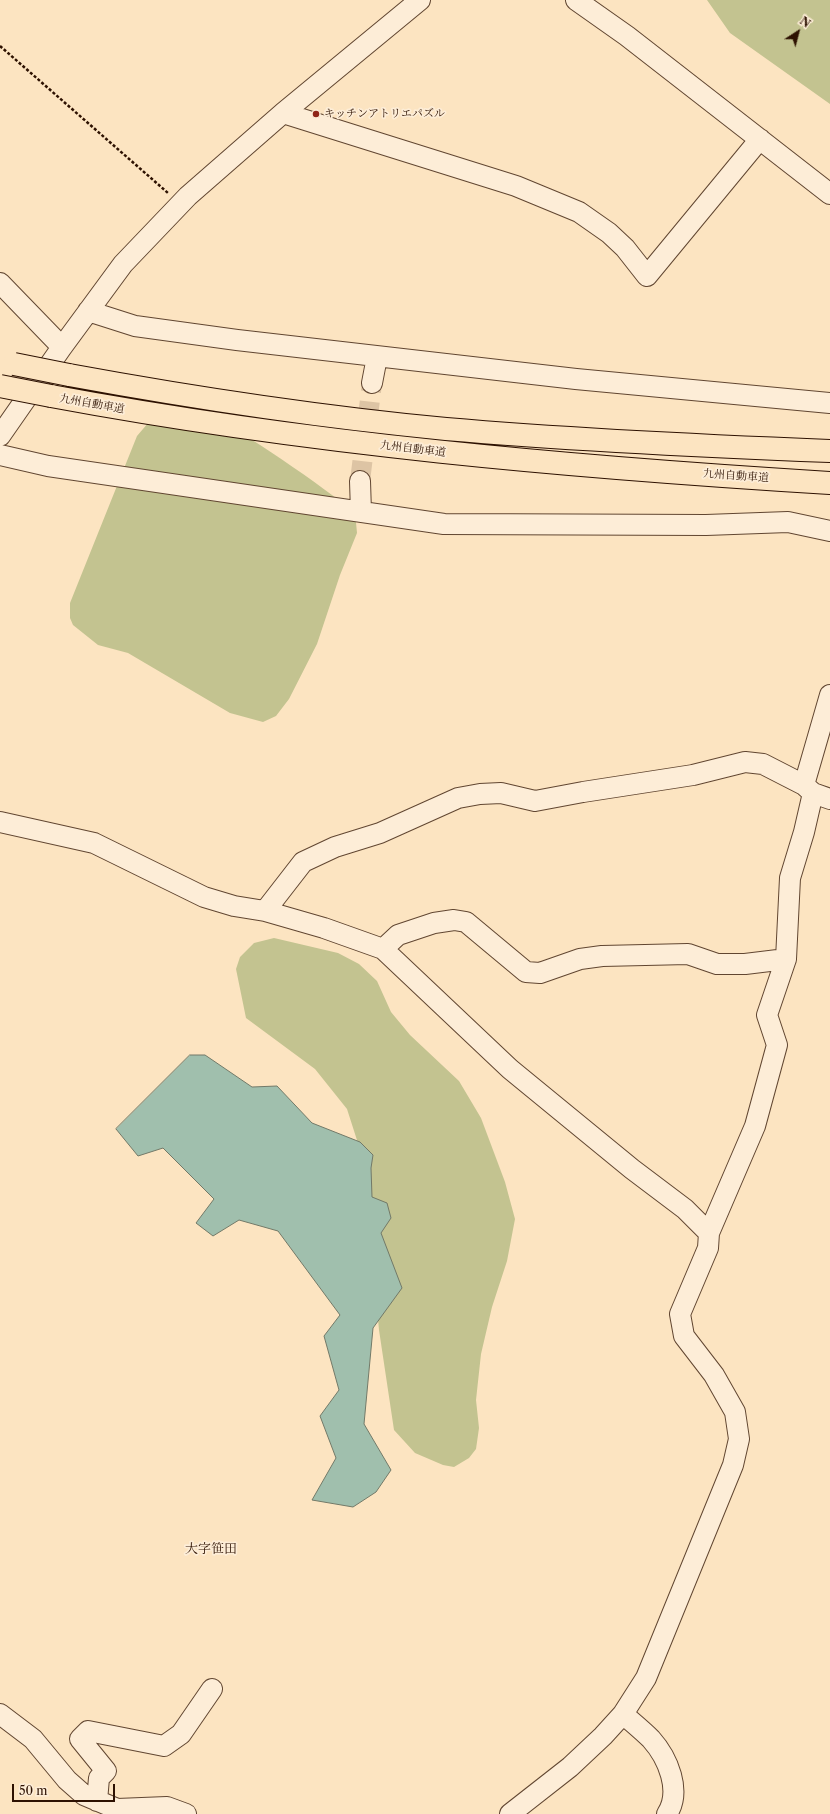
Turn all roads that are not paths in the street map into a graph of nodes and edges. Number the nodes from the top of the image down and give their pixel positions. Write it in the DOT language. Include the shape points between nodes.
graph roads {
  1 [pos="420,0"];
  2 [pos="576,0"];
  3 [pos="283,113"];
  4 [pos="760,139"];
  5 [pos="830,194"];
  6 [pos="0,283"];
  7 [pos="88,311"];
  8 [pos="62,347"];
  9 [pos="377,357"];
  10 [pos="7,363"];
  11 [pos="372,383"];
  12 [pos="0,386"];
  13 [pos="830,403"];
  14 [pos="0,436"];
  15 [pos="830,451"];
  16 [pos="0,455"];
  17 [pos="360,481"];
  18 [pos="830,483"];
  19 [pos="361,512"];
  20 [pos="830,532"];
  21 [pos="830,695"];
  22 [pos="816,792"];
  23 [pos="0,822"];
  24 [pos="265,911"];
  25 [pos="383,949"];
  26 [pos="786,959"];
  27 [pos="709,1233"];
  28 [pos="212,1689"];
  29 [pos="0,1714"];
  30 [pos="623,1714"];
  31 [pos="97,1801"];
  32 [pos="186,1814"];
  33 [pos="510,1814"];
  34 [pos="667,1814"];
  1 -- 3 [label="street"];
  2 -- 4 [label="street"];
  3 -- 4 [label="street" via="516,186 579,212 609,233 648,276"];
  3 -- 7 [label="street" via="181,204 123,264"];
  4 -- 5 [label="street"];
  6 -- 8 [label="street"];
  7 -- 8 [label="street"];
  7 -- 9 [label="street" via="135,326"];
  8 -- 14 [label="street"];
  9 -- 11 [label="street"];
  9 -- 13 [label="street" via="700,392"];
  10 -- 15 [label="highway, bridge" via="261,407 445,429 652,444"];
  12 -- 18 [label="highway, 九州自動車道, bridge" via="116,408 257,430 443,453"];
  16 -- 19 [label="street" via="48,466"];
  17 -- 19 [label="street"];
  19 -- 20 [label="street" via="444,524 706,525 788,522"];
  21 -- 22 [label="street"];
  22 -- 24 [label="street" via="763,764 745,762 693,775 535,801 501,793 458,798 380,833 335,847 303,862"];
  22 -- 26 [label="street" via="790,878"];
  23 -- 24 [label="street" via="94,843 204,897 234,906"];
  24 -- 25 [label="street"];
  25 -- 26 [label="street" via="398,935 434,923 454,920 466,922 526,972 540,973 580,959 602,956 688,954 717,964 745,964"];
  25 -- 27 [label="street" via="510,1069 685,1209"];
  26 -- 27 [label="street" via="767,1015 777,1044 755,1126"];
  27 -- 30 [label="street" via="708,1248 680,1314 684,1336 714,1375 735,1412 739,1439 733,1465 646,1678"];
  28 -- 31 [label="street" via="181,1734 164,1746 88,1731 80,1739 106,1771 99,1778"];
  29 -- 31 [label="street" via="33,1739 67,1780 84,1795"];
  30 -- 33 [label="street" via="570,1767"];
  30 -- 34 [label="street" via="651,1740 666,1761 674,1787"];
  31 -- 32 [label="street" via="117,1809 167,1807"];
}
